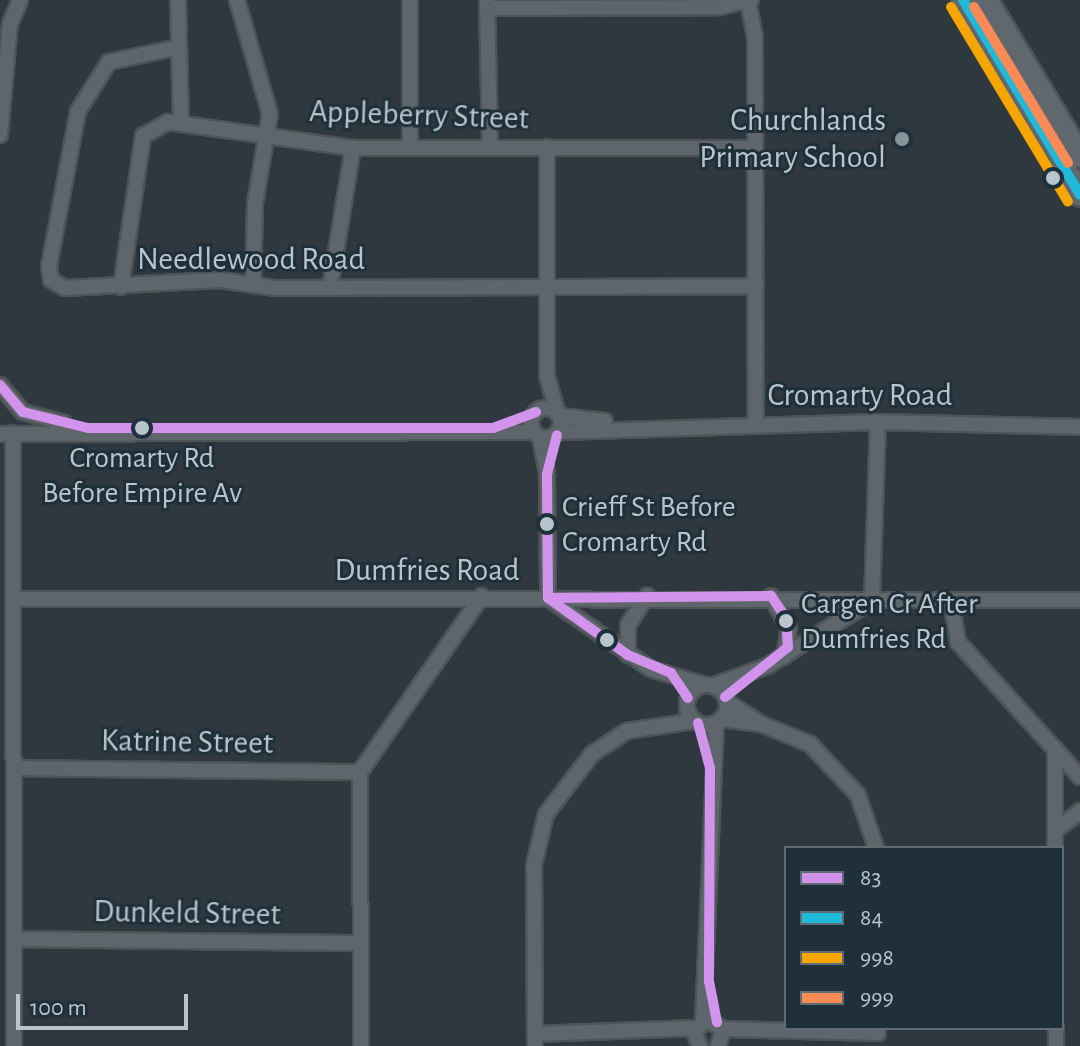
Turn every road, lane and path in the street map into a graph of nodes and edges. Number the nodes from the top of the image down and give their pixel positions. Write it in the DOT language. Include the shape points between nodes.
graph roads {
  1 [pos="20,0"];
  2 [pos="178,0"];
  3 [pos="237,0"];
  4 [pos="410,0"];
  5 [pos="963,0"];
  6 [pos="986,0"];
  7 [pos="750,1"];
  8 [pos="629,3"];
  9 [pos="487,4"];
  10 [pos="179,47"];
  11 [pos="181,123"];
  12 [pos="270,134"];
  13 [pos="0,135"];
  14 [pos="547,147"];
  15 [pos="353,148"];
  16 [pos="410,148"];
  17 [pos="490,148"];
  18 [pos="755,148"];
  19 [pos="1080,156"];
  20 [pos="1080,195"];
  21 [pos="253,285"];
  22 [pos="756,286"];
  23 [pos="121,287"];
  24 [pos="547,287"];
  25 [pos="330,288"];
  26 [pos="547,376"];
  27 [pos="0,385"];
  28 [pos="537,411"];
  29 [pos="559,414"];
  30 [pos="878,422"];
  31 [pos="756,423"];
  32 [pos="640,425"];
  33 [pos="1080,427"];
  34 [pos="88,428"];
  35 [pos="493,428"];
  36 [pos="7,434"];
  37 [pos="558,434"];
  38 [pos="537,435"];
  39 [pos="547,474"];
  40 [pos="482,596"];
  41 [pos="647,596"];
  42 [pos="771,596"];
  43 [pos="548,598"];
  44 [pos="14,599"];
  45 [pos="951,600"];
  46 [pos="1080,600"];
  47 [pos="872,601"];
  48 [pos="628,655"];
  49 [pos="783,657"];
  50 [pos="752,670"];
  51 [pos="671,673"];
  52 [pos="708,686"];
  53 [pos="726,700"];
  54 [pos="688,701"];
  55 [pos="663,721"];
  56 [pos="718,721"];
  57 [pos="696,722"];
  58 [pos="761,724"];
  59 [pos="1055,749"];
  60 [pos="14,768"];
  61 [pos="710,768"];
  62 [pos="360,772"];
  63 [pos="1080,777"];
  64 [pos="1080,811"];
  65 [pos="1055,831"];
  66 [pos="875,846"];
  67 [pos="1055,846"];
  68 [pos="14,939"];
  69 [pos="360,943"];
  70 [pos="709,1035"];
  71 [pos="879,1036"];
  72 [pos="535,1040"];
  73 [pos="14,1046"];
  74 [pos="361,1046"];
  1 -- 13 [label="street" via="10,24"];
  2 -- 10 [label="street"];
  3 -- 12 [label="street"];
  4 -- 16 [label="street"];
  5 -- 20 [label="main road"];
  6 -- 19 [label="main road"];
  7 -- 8 [label="street"];
  7 -- 18 [label="street"];
  8 -- 9 [label="street"];
  9 -- 17 [label="street"];
  10 -- 11 [label="street"];
  10 -- 23 [label="street, Needlewood Road" via="109,62 78,111 51,280 65,288"];
  11 -- 12 [label="street, Appleberry Street"];
  11 -- 23 [label="street, Appleberry Street" via="153,125 143,136"];
  12 -- 15 [label="street, Appleberry Street"];
  12 -- 21 [label="street" via="255,204"];
  14 -- 17 [label="street, Appleberry Street"];
  14 -- 18 [label="street, Appleberry Street"];
  14 -- 24 [label="street"];
  15 -- 16 [label="street, Appleberry Street"];
  15 -- 25 [label="street"];
  16 -- 17 [label="street, Appleberry Street"];
  18 -- 22 [label="street"];
  21 -- 23 [label="street, Needlewood Road"];
  21 -- 25 [label="street, Needlewood Road"];
  22 -- 24 [label="street, Needlewood Road"];
  22 -- 31 [label="street"];
  24 -- 25 [label="street, Needlewood Road"];
  24 -- 26 [label="street"];
  26 -- 28 [label="street"];
  26 -- 29 [label="street"];
  27 -- 34 [label="street, Cromarty Road" via="23,412"];
  28 -- 29 [label="street, Cromarty Road"];
  28 -- 35 [label="street, Cromarty Road"];
  28 -- 38 [label="street"];
  29 -- 32 [label="street, Cromarty Road"];
  29 -- 37 [label="street"];
  30 -- 31 [label="street, Cromarty Road"];
  30 -- 33 [label="street, Cromarty Road"];
  30 -- 47 [label="street"];
  31 -- 32 [label="street, Cromarty Road"];
  32 -- 37 [label="street, Cromarty Road"];
  34 -- 35 [label="street, Cromarty Road"];
  34 -- 36 [label="street, Cromarty Road"];
  35 -- 38 [label="street, Cromarty Road"];
  36 -- 44 [label="street"];
  37 -- 38 [label="street, Cromarty Road"];
  37 -- 39 [label="street"];
  38 -- 39 [label="street"];
  39 -- 43 [label="street"];
  40 -- 43 [label="street, Dumfries Road"];
  40 -- 44 [label="street, Dumfries Road"];
  40 -- 62 [label="street"];
  41 -- 42 [label="street, Dumfries Road"];
  41 -- 43 [label="street, Dumfries Road"];
  41 -- 48 [label="street" via="628,625"];
  42 -- 47 [label="street, Dumfries Road"];
  42 -- 49 [label="street" via="789,628"];
  43 -- 48 [label="street"];
  44 -- 60 [label="street"];
  45 -- 46 [label="street, Dumfries Road"];
  45 -- 47 [label="street, Dumfries Road"];
  45 -- 59 [label="street" via="958,642"];
  47 -- 49 [label="street"];
  48 -- 51 [label="street"];
  49 -- 50 [label="street"];
  50 -- 52 [label="street"];
  50 -- 53 [label="street"];
  51 -- 52 [label="street"];
  51 -- 54 [label="street"];
  52 -- 53 [label="street"];
  52 -- 54 [label="street"];
  53 -- 56 [label="street"];
  53 -- 58 [label="street"];
  54 -- 55 [label="street"];
  54 -- 57 [label="street"];
  55 -- 57 [label="street"];
  55 -- 72 [label="street" via="627,731 592,754 546,814 534,865"];
  56 -- 57 [label="street"];
  56 -- 58 [label="street"];
  56 -- 61 [label="street"];
  57 -- 61 [label="street"];
  58 -- 66 [label="street" via="810,744 833,764 858,795"];
  59 -- 63 [label="street"];
  59 -- 65 [label="street"];
  60 -- 62 [label="street, Katrine Street"];
  60 -- 68 [label="street"];
  61 -- 70 [label="street"];
  62 -- 69 [label="street"];
  64 -- 65 [label="street"];
  65 -- 67 [label="street"];
  68 -- 69 [label="street, Dunkeld Street"];
  68 -- 73 [label="street"];
  69 -- 74 [label="street"];
  70 -- 71 [label="street"];
  70 -- 72 [label="street"];
}
